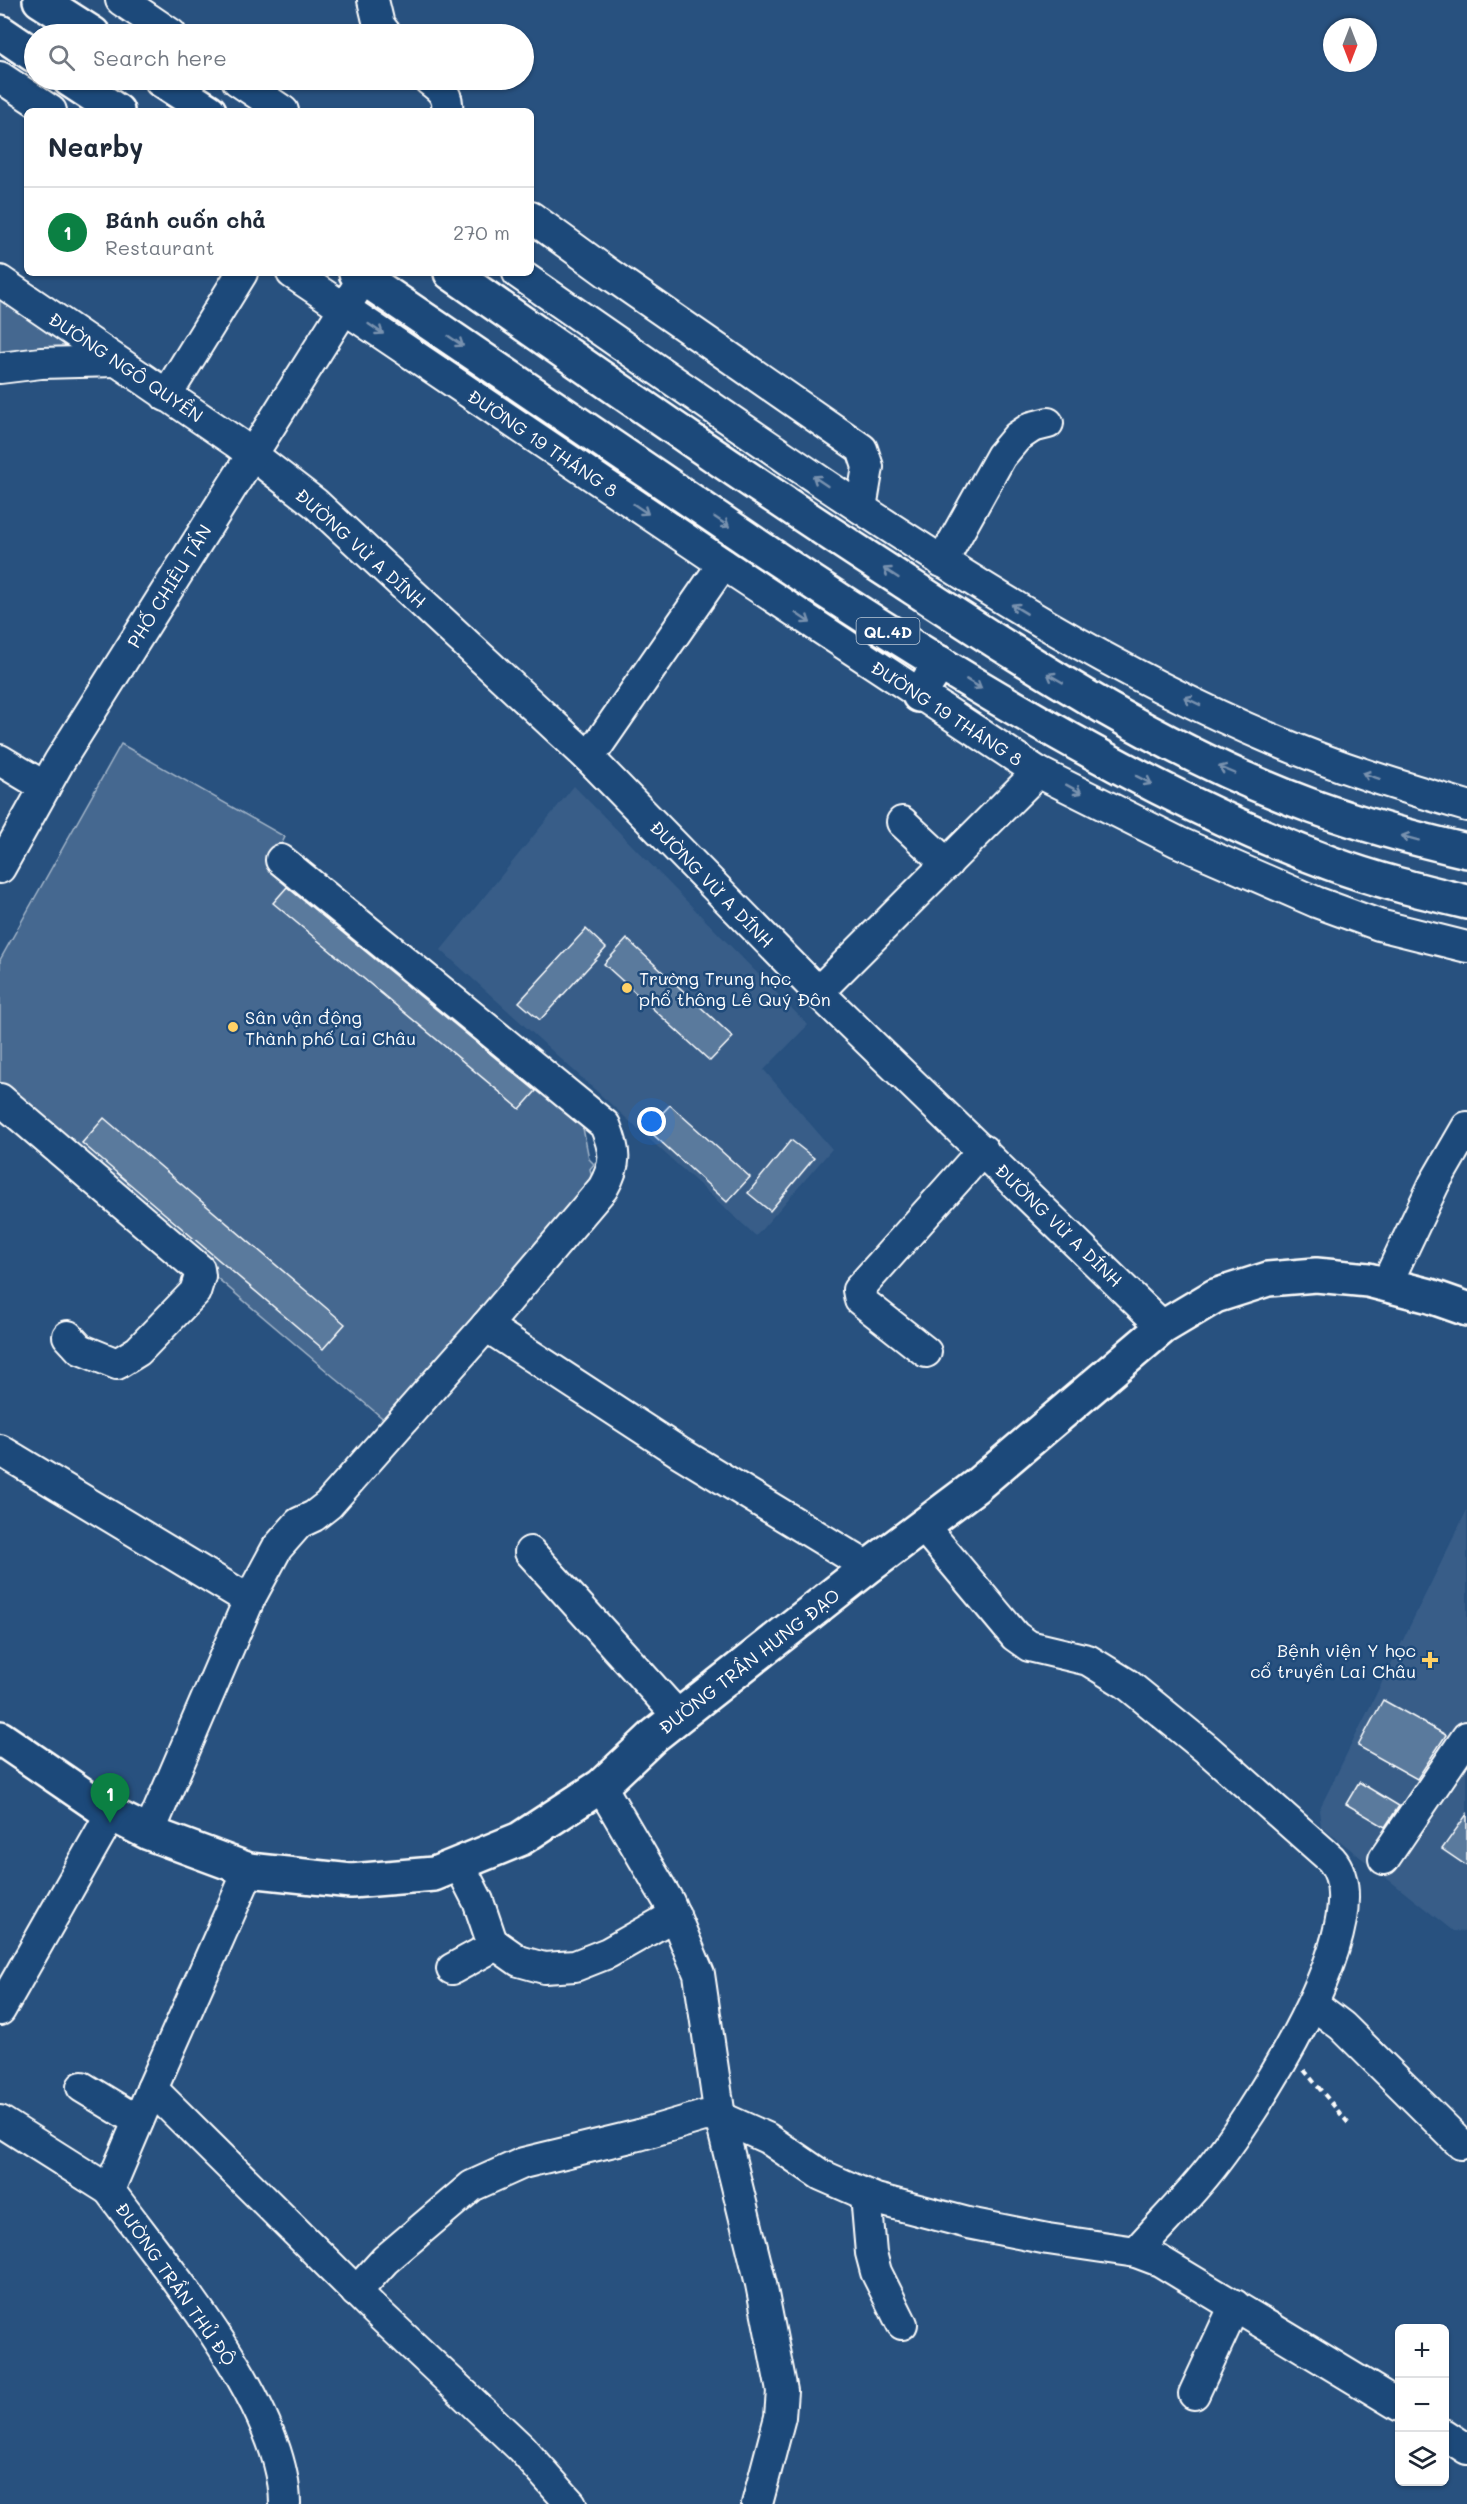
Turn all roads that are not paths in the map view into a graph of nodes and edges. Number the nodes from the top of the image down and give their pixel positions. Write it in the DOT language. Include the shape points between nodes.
graph roads {
  1 [pos="40,0"];
  2 [pos="373,0"];
  3 [pos="135,4"];
  4 [pos="77,24"];
  5 [pos="159,24"];
  6 [pos="379,24"];
  7 [pos="0,32"];
  8 [pos="24,49"];
  9 [pos="0,77"];
  10 [pos="85,90"];
  11 [pos="176,90"];
  12 [pos="252,90"];
  13 [pos="442,90"];
  14 [pos="46,108"];
  15 [pos="112,108"];
  16 [pos="204,108"];
  17 [pos="279,108"];
  18 [pos="447,108"];
  19 [pos="534,219"];
  20 [pos="240,276"];
  21 [pos="296,276"];
  22 [pos="361,276"];
  23 [pos="363,276"];
  24 [pos="455,276"];
  25 [pos="522,276"];
  26 [pos="0,281"];
  27 [pos="344,308"];
  28 [pos="116,362"];
  29 [pos="0,368"];
  30 [pos="166,396"];
  31 [pos="1048,423"];
  32 [pos="251,454"];
  33 [pos="861,508"];
  34 [pos="942,562"];
  35 [pos="723,564"];
  36 [pos="940,663"];
  37 [pos="919,695"];
  38 [pos="589,758"];
  39 [pos="0,760"];
  40 [pos="1038,772"];
  41 [pos="45,787"];
  42 [pos="1467,806"];
  43 [pos="902,822"];
  44 [pos="1467,851"];
  45 [pos="281,860"];
  46 [pos="947,864"];
  47 [pos="0,868"];
  48 [pos="1467,902"];
  49 [pos="1467,947"];
  50 [pos="818,992"];
  51 [pos="0,1099"];
  52 [pos="1467,1127"];
  53 [pos="983,1150"];
  54 [pos="1386,1285"];
  55 [pos="1467,1310"];
  56 [pos="486,1326"];
  57 [pos="1163,1327"];
  58 [pos="68,1336"];
  59 [pos="926,1352"];
  60 [pos="0,1450"];
  61 [pos="923,1526"];
  62 [pos="530,1552"];
  63 [pos="868,1567"];
  64 [pos="249,1600"];
  65 [pos="679,1717"];
  66 [pos="1467,1737"];
  67 [pos="0,1738"];
  68 [pos="601,1786"];
  69 [pos="111,1814"];
  70 [pos="148,1833"];
  71 [pos="1384,1859"];
  72 [pos="459,1864"];
  73 [pos="249,1870"];
  74 [pos="675,1915"];
  75 [pos="496,1945"];
  76 [pos="452,1969"];
  77 [pos="1313,2004"];
  78 [pos="0,2010"];
  79 [pos="82,2087"];
  80 [pos="152,2089"];
  81 [pos="720,2116"];
  82 [pos="0,2121"];
  83 [pos="138,2121"];
  84 [pos="1461,2144"];
  85 [pos="109,2190"];
  86 [pos="866,2195"];
  87 [pos="1136,2252"];
  88 [pos="356,2292"];
  89 [pos="1235,2305"];
  90 [pos="902,2324"];
  91 [pos="1194,2394"];
  92 [pos="1395,2403"];
  93 [pos="1449,2437"];
  94 [pos="1467,2449"];
  95 [pos="285,2504"];
  96 [pos="571,2504"];
  97 [pos="757,2504"];
  1 -- 4 [label="main road"];
  2 -- 6 [label="street"];
  3 -- 5 [label="street"];
  7 -- 8 [label="main road"];
  9 -- 14 [label="street"];
  10 -- 15 [label="main road"];
  11 -- 16 [label="main road"];
  12 -- 17 [label="street"];
  13 -- 18 [label="street"];
  19 -- 33 [label="street" via="862,449 868,467"];
  20 -- 30 [label="street"];
  21 -- 27 [label="street, ĐƯỜNG 19 THÁNG 8"];
  22 -- 27 [label="street, PHỐ CHIÊU TẤN"];
  23 -- 36 [label="main road, ĐƯỜNG 19 THÁNG 8 / QL.4D, one-way" via="826,592"];
  44 -- 24 [label="main road, QL.4D, one-way" via="1313,807 1218,766 1123,717 1040,669 838,539"];
  33 -- 25 [label="street, one-way"];
  26 -- 28 [label="street, ĐƯỜNG NGÔ QUYỀN"];
  27 -- 32 [label="street, PHỐ CHIÊU TẤN"];
  27 -- 35 [label="street, ĐƯỜNG 19 THÁNG 8, one-way"];
  28 -- 29 [label="street"];
  28 -- 30 [label="street, ĐƯỜNG NGÔ QUYỀN"];
  30 -- 32 [label="street, ĐƯỜNG NGÔ QUYỀN"];
  31 -- 34 [label="street" via="1017,437 1001,456"];
  32 -- 38 [label="street, ĐƯỜNG VỪ A DÍNH" via="315,503"];
  32 -- 41 [label="street, PHỐ CHIÊU TẤN"];
  33 -- 34 [label="street"];
  42 -- 34 [label="street, one-way" via="1272,740 1058,632"];
  35 -- 37 [label="street, ĐƯỜNG 19 THÁNG 8, one-way"];
  35 -- 38 [label="street"];
  36 -- 37 [label="main road"];
  36 -- 48 [label="main road, ĐƯỜNG 19 THÁNG 8 / QL.4D, one-way" via="1100,757 1251,831 1333,864"];
  37 -- 40 [label="street, ĐƯỜNG 19 THÁNG 8"];
  38 -- 50 [label="street, ĐƯỜNG VỪ A DÍNH"];
  39 -- 41 [label="street"];
  40 -- 46 [label="street"];
  40 -- 49 [label="street, ĐƯỜNG 19 THÁNG 8, one-way" via="1178,842 1316,902 1379,926"];
  41 -- 47 [label="street, PHỐ CHIÊU TẤN"];
  43 -- 46 [label="street"];
  45 -- 56 [label="street" via="605,1125 613,1146 614,1168 603,1188"];
  46 -- 50 [label="street"];
  50 -- 53 [label="street, ĐƯỜNG VỪ A DÍNH"];
  51 -- 58 [label="street" via="199,1269 195,1292 138,1351 117,1364 80,1349"];
  52 -- 54 [label="street" via="1434,1184"];
  53 -- 57 [label="street, ĐƯỜNG VỪ A DÍNH"];
  53 -- 59 [label="street" via="858,1290 860,1300"];
  54 -- 55 [label="main road, ĐƯỜNG TRẦN HƯNG ĐẠO"];
  54 -- 57 [label="main road, ĐƯỜNG TRẦN HƯNG ĐẠO" via="1316,1275 1268,1279 1215,1296"];
  56 -- 63 [label="street" via="679,1452"];
  56 -- 64 [label="street" via="328,1505 299,1523 277,1548"];
  57 -- 61 [label="main road, ĐƯỜNG TRẦN HƯNG ĐẠO" via="976,1486"];
  60 -- 64 [label="street"];
  61 -- 63 [label="main road, ĐƯỜNG TRẦN HƯNG ĐẠO"];
  61 -- 77 [label="street" via="1015,1636 1029,1646 1088,1660 1127,1684 1339,1868 1343,1882 1339,1929"];
  62 -- 65 [label="street"];
  63 -- 65 [label="main road, ĐƯỜNG TRẦN HƯNG ĐẠO"];
  64 -- 70 [label="street"];
  65 -- 68 [label="main road, ĐƯỜNG TRẦN HƯNG ĐẠO"];
  66 -- 71 [label="street"];
  67 -- 69 [label="main road, ĐƯỜNG TRẦN HƯNG ĐẠO"];
  68 -- 72 [label="main road, ĐƯỜNG TRẦN HƯNG ĐẠO" via="520,1839"];
  68 -- 74 [label="street"];
  69 -- 70 [label="main road, ĐƯỜNG TRẦN HƯNG ĐẠO"];
  69 -- 78 [label="street"];
  70 -- 73 [label="main road, ĐƯỜNG TRẦN HƯNG ĐẠO"];
  72 -- 73 [label="main road, ĐƯỜNG TRẦN HƯNG ĐẠO" via="434,1874 351,1881"];
  72 -- 75 [label="street"];
  73 -- 80 [label="street, ĐƯỜNG TRẦN THỦ ĐỘ"];
  74 -- 75 [label="street" via="608,1953 575,1966 544,1968 519,1961"];
  74 -- 81 [label="street" via="699,1974"];
  75 -- 76 [label="street"];
  77 -- 84 [label="street" via="1342,2026"];
  77 -- 87 [label="street" via="1288,2051 1214,2164"];
  79 -- 83 [label="street"];
  80 -- 83 [label="street, ĐƯỜNG TRẦN THỦ ĐỘ"];
  80 -- 88 [label="street"];
  81 -- 86 [label="street" via="768,2138 821,2175"];
  81 -- 88 [label="street" via="704,2116 523,2163 472,2186 385,2260"];
  81 -- 97 [label="street" via="782,2391 780,2417"];
  82 -- 85 [label="street"];
  83 -- 85 [label="street, ĐƯỜNG TRẦN THỦ ĐỘ"];
  85 -- 95 [label="street, ĐƯỜNG TRẦN THỦ ĐỘ" via="240,2375 274,2445"];
  86 -- 87 [label="street" via="968,2223"];
  86 -- 90 [label="street" via="876,2272"];
  87 -- 89 [label="street" via="1182,2272"];
  88 -- 96 [label="street" via="521,2448"];
  89 -- 91 [label="street"];
  89 -- 92 [label="street"];
  93 -- 94 [label="street"];
}
